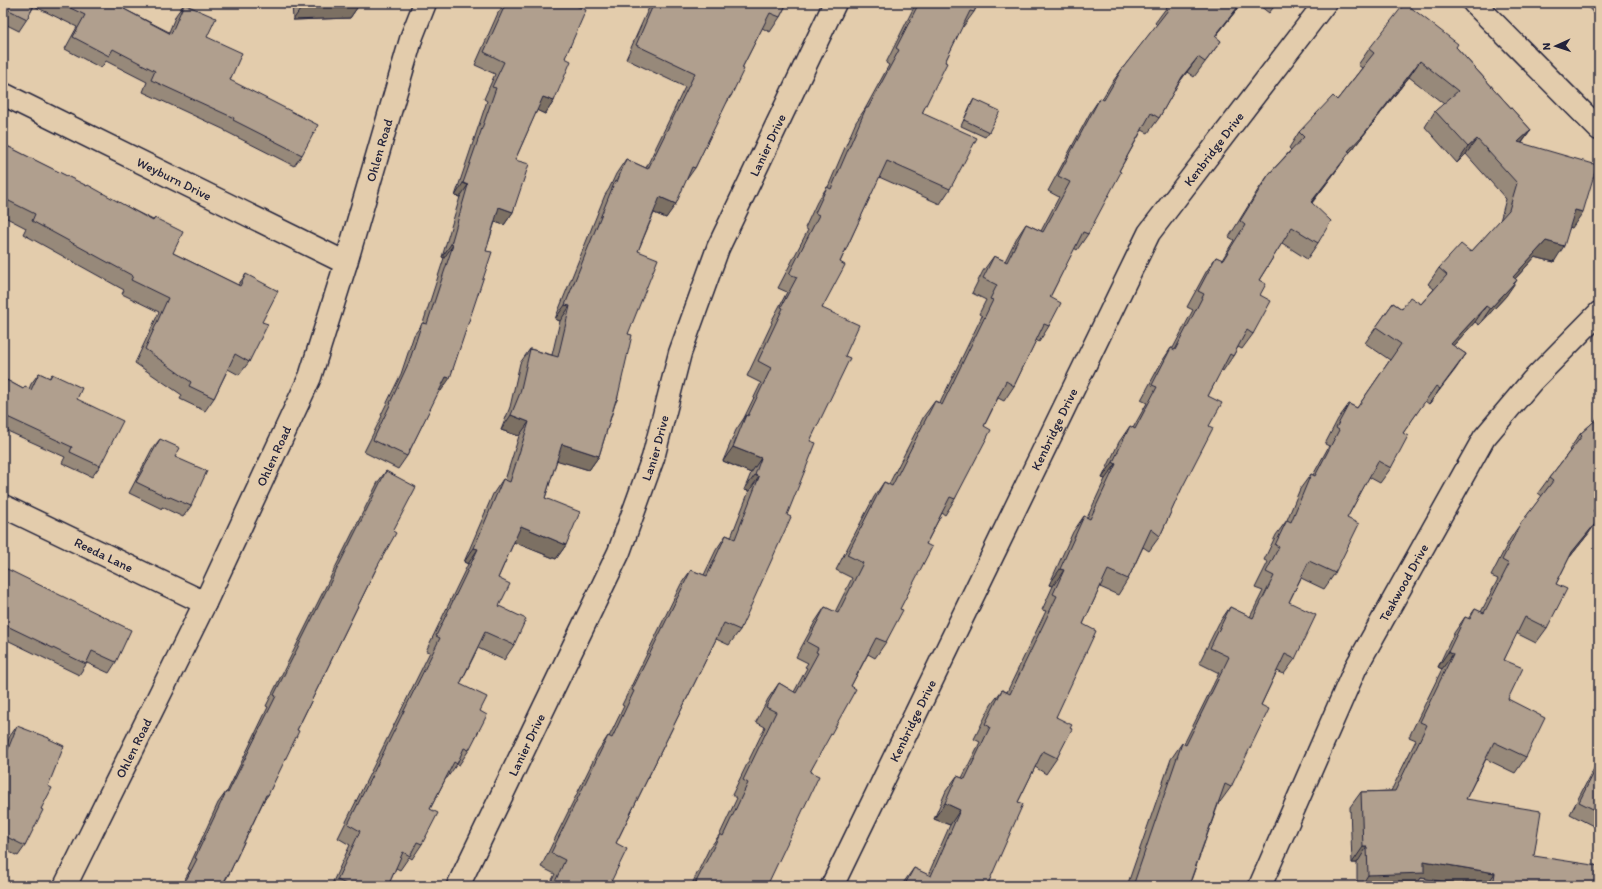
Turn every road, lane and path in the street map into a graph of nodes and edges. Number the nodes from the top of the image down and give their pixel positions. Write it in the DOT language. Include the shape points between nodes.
graph roads {
  1 [pos="425,3"];
  2 [pos="835,3"];
  3 [pos="1325,3"];
  4 [pos="1474,3"];
  5 [pos="3,94"];
  6 [pos="1599,129"];
  7 [pos="346,263"];
  8 [pos="1599,313"];
  9 [pos="3,506"];
  10 [pos="205,603"];
  11 [pos="65,886"];
  12 [pos="458,886"];
  13 [pos="832,886"];
  14 [pos="1260,886"];
  1 -- 7 [label="street, Ohlen Road" via="412,36"];
  2 -- 12 [label="street, Lanier Drive" via="718,248 680,353 653,458 619,552"];
  3 -- 13 [label="street, Kenbridge Drive" via="1150,233"];
  4 -- 6 [label="street"];
  5 -- 7 [label="street, Weyburn Drive"];
  7 -- 10 [label="street, Ohlen Road" via="310,377"];
  8 -- 14 [label="street, Teakwood Drive" via="1532,381 1484,438 1355,669"];
  9 -- 10 [label="street, Reeda Lane"];
  10 -- 11 [label="street, Ohlen Road"];
}
